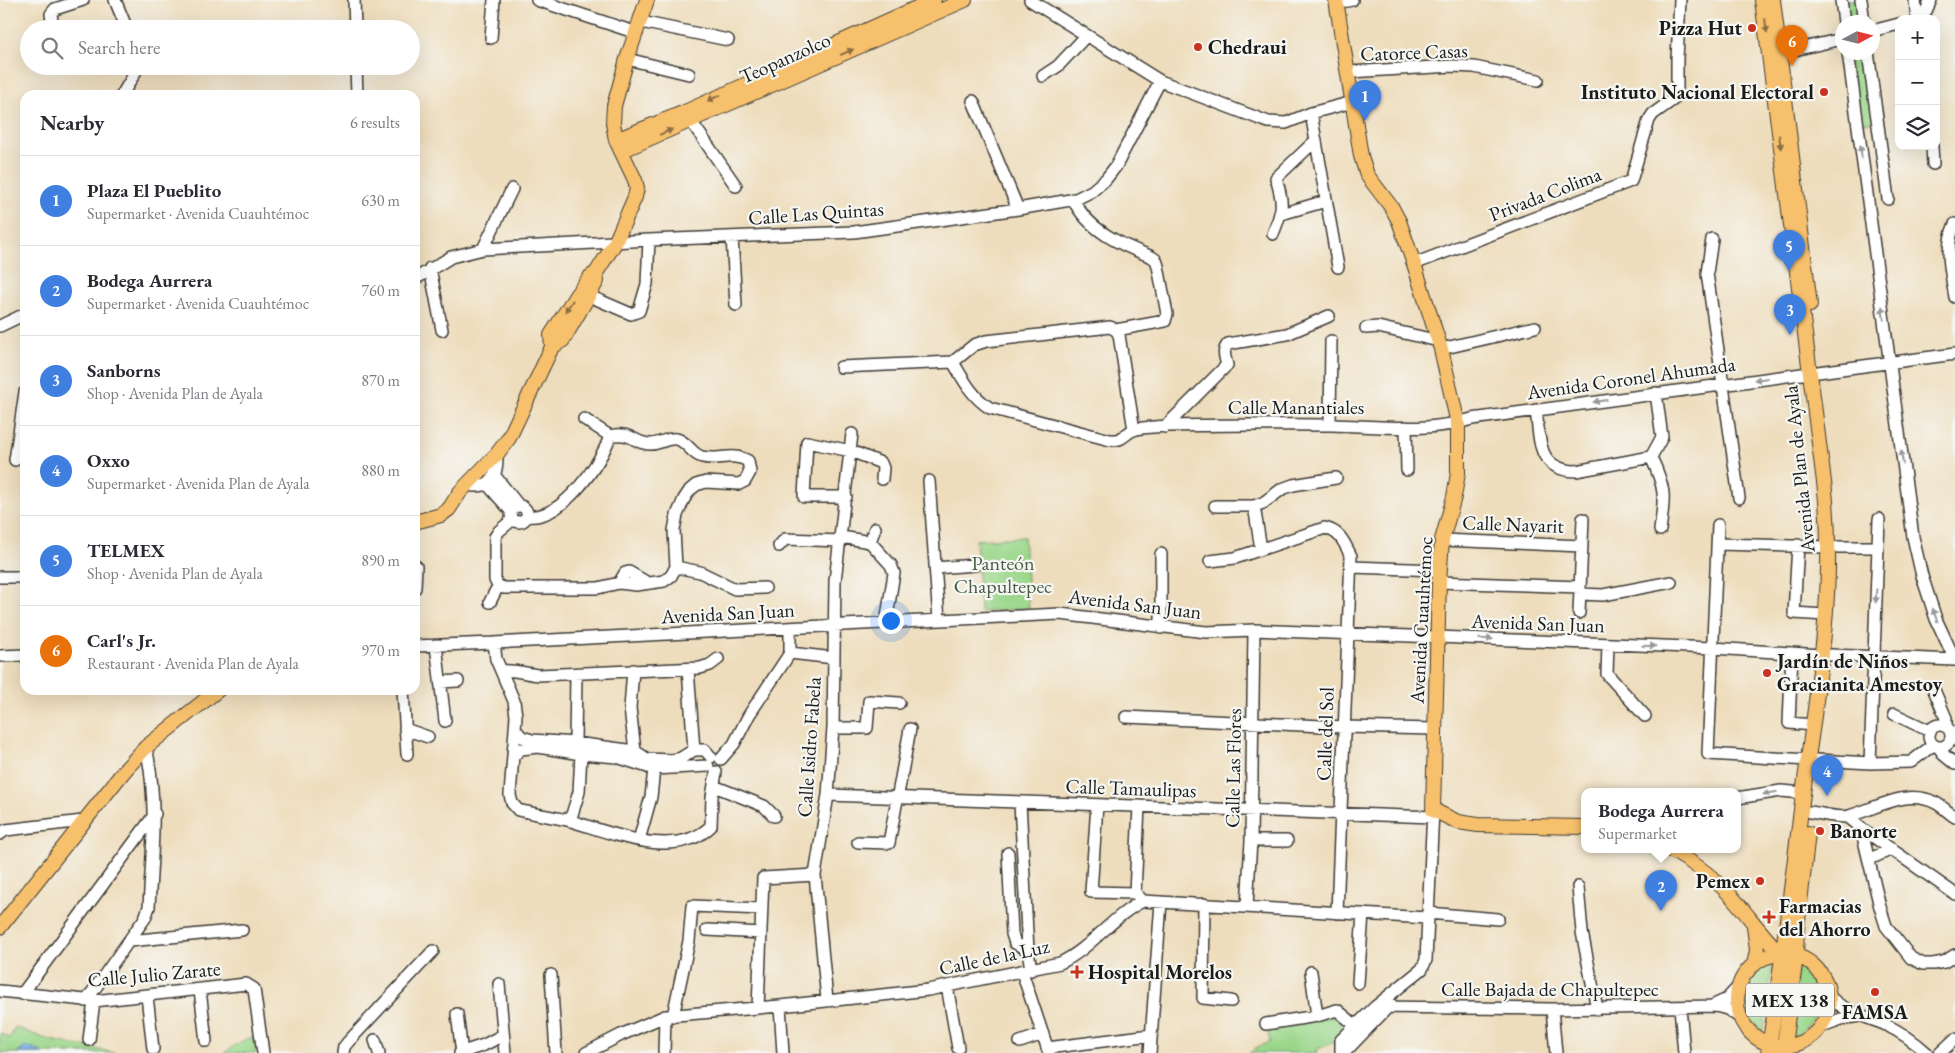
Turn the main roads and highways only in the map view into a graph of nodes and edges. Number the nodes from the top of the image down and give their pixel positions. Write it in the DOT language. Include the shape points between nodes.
graph roads {
  1 [pos="647,0"];
  2 [pos="934,0"];
  3 [pos="965,0"];
  4 [pos="1762,0"];
  5 [pos="1773,0"];
  6 [pos="1337,2"];
  7 [pos="949,3"];
  8 [pos="1775,53"];
  9 [pos="824,56"];
  10 [pos="619,146"];
  11 [pos="420,521"];
  12 [pos="1834,547"];
  13 [pos="1826,655"];
  14 [pos="212,695"];
  15 [pos="1813,760"];
  16 [pos="1581,827"];
  17 [pos="1675,853"];
  18 [pos="1754,925"];
  19 [pos="0,927"];
  20 [pos="1791,931"];
  21 [pos="1766,939"];
  22 [pos="1789,955"];
  23 [pos="1754,965"];
  24 [pos="1818,969"];
  25 [pos="1766,1050"];
  26 [pos="1786,1050"];
  1 -- 10 [label="main road" via="614,106 613,123"];
  2 -- 9 [label="main road, Teopanzolco"];
  3 -- 7 [label="main road, Teopanzolco"];
  4 -- 8 [label="main road, Avenida Plan de Ayala / MEX 138, one-way"];
  5 -- 8 [label="main road, Avenida Plan de Ayala / MEX 138"];
  6 -- 16 [label="main road, Avenida Cuauhtémoc" via="1361,156 1367,175 1399,221 1440,345 1458,424 1458,473 1442,540 1439,576 1433,814 1478,824"];
  9 -- 7 [label="main road, Teopanzolco, one-way"];
  8 -- 12 [label="main road, Avenida Plan de Ayala / MEX 138"];
  9 -- 10 [label="main road, Teopanzolco"];
  10 -- 11 [label="main road" via="636,188 615,243 590,277 563,340 552,347 509,438 498,454 441,515"];
  12 -- 13 [label="main road, Avenida Plan de Ayala / MEX 138" via="1825,615"];
  12 -- 13 [label="main road, Avenida Plan de Ayala / MEX 138" via="1837,585"];
  13 -- 15 [label="main road, Avenida Plan de Ayala / MEX 138"];
  13 -- 15 [label="main road, Avenida Plan de Ayala / MEX 138" via="1813,725"];
  14 -- 19 [label="main road" via="146,747 124,770"];
  15 -- 20 [label="main road, Avenida Plan de Ayala / MEX 138" via="1810,812"];
  15 -- 20 [label="main road, Avenida Plan de Ayala / MEX 138" via="1804,794"];
  17 -- 18 [label="main road" via="1702,868 1738,903"];
  18 -- 21 [label="main road"];
  18 -- 23 [label="main road" via="1757,950"];
  20 -- 21 [label="main road" via="1777,941"];
  20 -- 22 [label="main road, Avenida Plan de Ayala / MEX 138"];
  20 -- 24 [label="main road"];
  21 -- 22 [label="main road"];
  22 -- 23 [label="main road" via="1767,957"];
  22 -- 24 [label="main road" via="1808,961"];
  22 -- 25 [label="main road, Avenida Plan de Ayala / MEX 138"];
  22 -- 26 [label="main road, Avenida Plan de Ayala / MEX 138"];
  23 -- 25 [label="main road" via="1738,986 1736,1007 1739,1017"];
  24 -- 26 [label="main road" via="1825,978 1831,998 1828,1013 1822,1026"];
  25 -- 26 [label="main road"];
}
